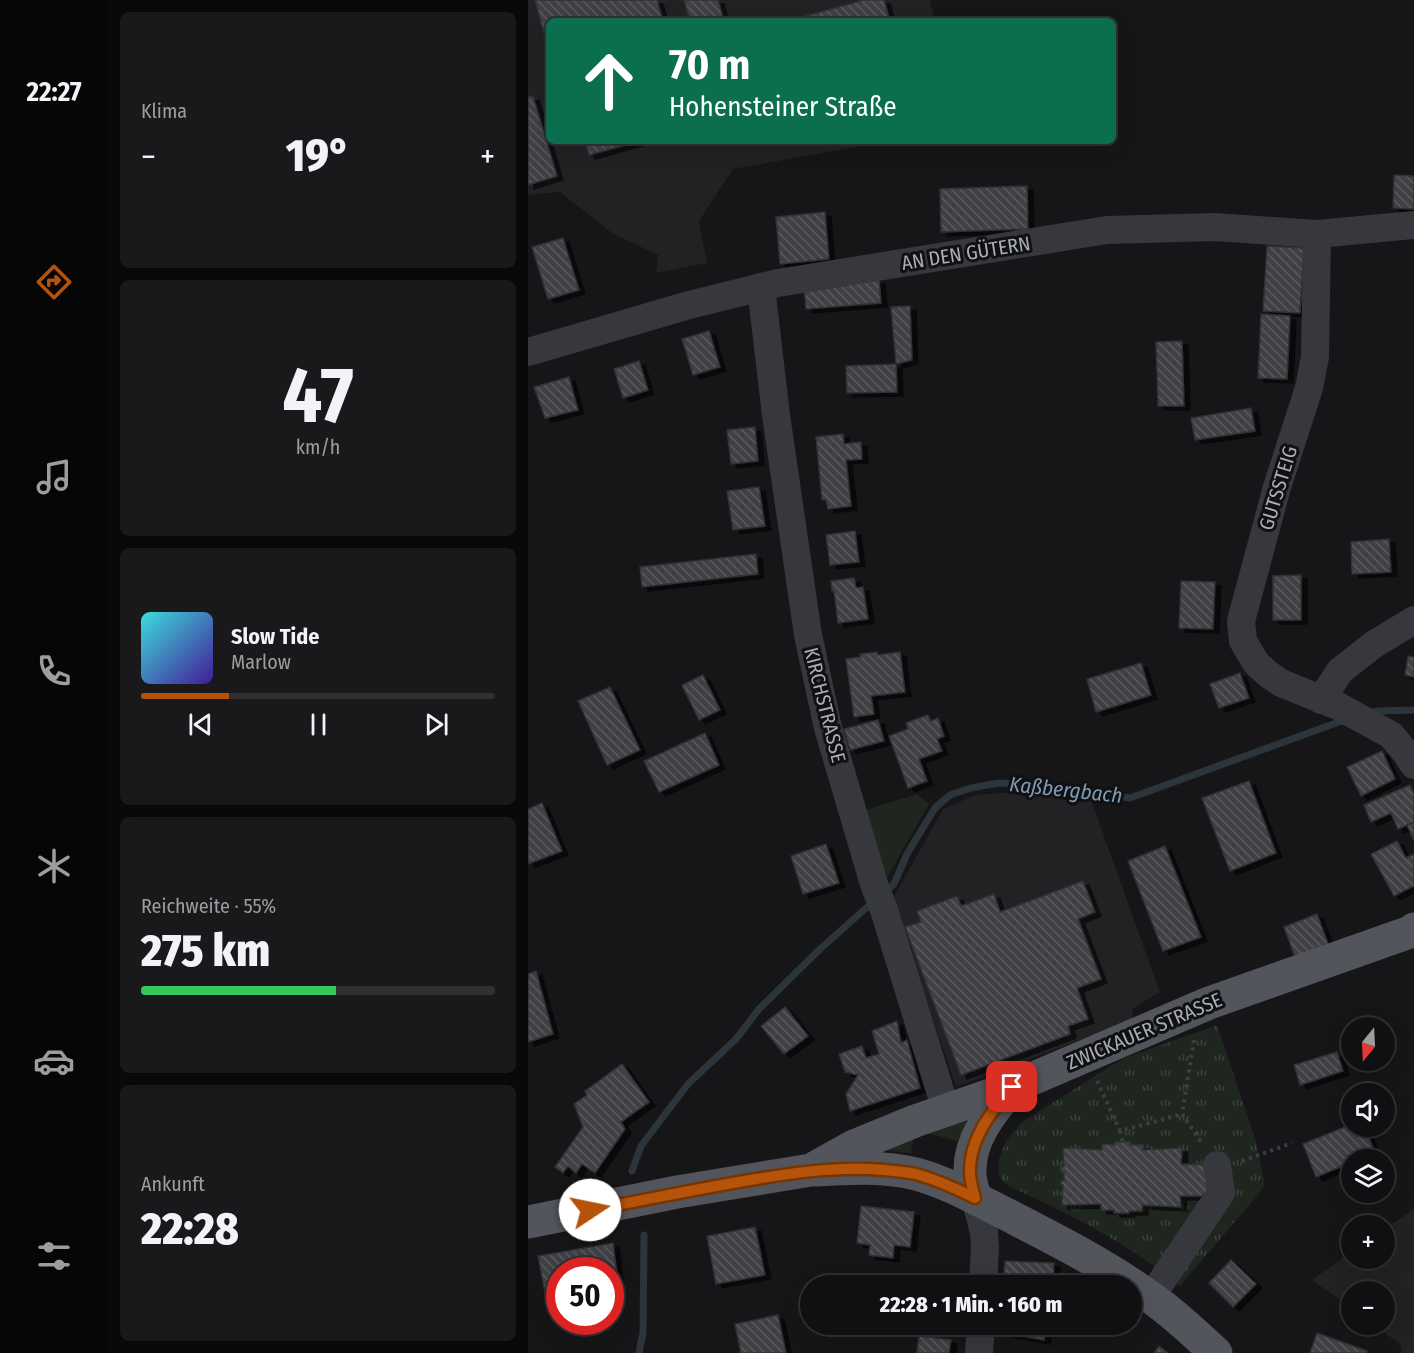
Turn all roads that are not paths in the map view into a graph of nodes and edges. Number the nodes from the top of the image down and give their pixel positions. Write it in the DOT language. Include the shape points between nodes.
graph roads {
  1 [pos="1414,225"];
  2 [pos="1317,234"];
  3 [pos="761,287"];
  4 [pos="528,352"];
  5 [pos="1414,620"];
  6 [pos="1329,703"];
  7 [pos="1414,765"];
  8 [pos="1414,929"];
  9 [pos="1012,1087"];
  10 [pos="946,1110"];
  11 [pos="1217,1165"];
  12 [pos="812,1170"];
  13 [pos="975,1198"];
  14 [pos="528,1222"];
  15 [pos="984,1275"];
  16 [pos="1150,1297"];
  17 [pos="980,1335"];
  18 [pos="979,1353"];
  19 [pos="1216,1353"];
  1 -- 2 [label="street, AN DEN GÜTERN"];
  2 -- 3 [label="street, AN DEN GÜTERN" via="1215,227 1107,230"];
  2 -- 6 [label="street, GUTSSTEIG" via="1315,357 1309,388 1241,621 1243,641 1256,663 1281,683"];
  3 -- 4 [label="street, AN DEN GÜTERN"];
  3 -- 10 [label="street, KIRCHSTRASSE" via="808,635 828,728"];
  5 -- 6 [label="street" via="1340,671"];
  6 -- 7 [label="street, GUTSSTEIG" via="1391,735"];
  8 -- 9 [label="main road, ZWICKAUER STRASSE" via="1199,1007"];
  9 -- 10 [label="main road, ZWICKAUER STRASSE"];
  9 -- 13 [label="main road" via="988,1118 972,1151 970,1175"];
  10 -- 12 [label="main road, ZWICKAUER STRASSE" via="854,1146"];
  11 -- 16 [label="street" via="1221,1193"];
  12 -- 13 [label="main road" via="904,1172"];
  12 -- 14 [label="main road, ZWICKAUER STRASSE"];
  13 -- 15 [label="street" via="984,1232"];
  13 -- 16 [label="main road" via="1106,1268"];
  16 -- 19 [label="main road"];
  17 -- 18 [label="street"];
}
